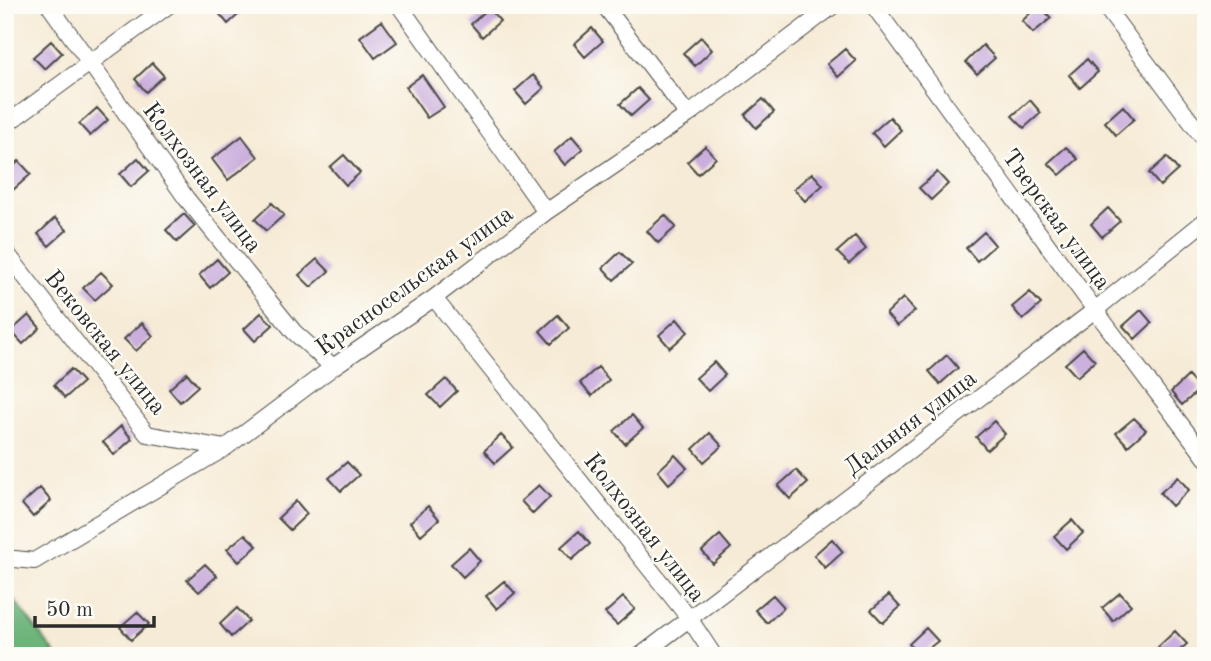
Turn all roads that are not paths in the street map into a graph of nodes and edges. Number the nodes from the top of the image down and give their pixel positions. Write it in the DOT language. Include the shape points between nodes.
graph roads {
  1 [pos="49,5"];
  2 [pos="169,5"];
  3 [pos="399,5"];
  4 [pos="604,5"];
  5 [pos="834,5"];
  6 [pos="873,5"];
  7 [pos="1104,5"];
  8 [pos="91,63"];
  9 [pos="688,115"];
  10 [pos="5,125"];
  11 [pos="1206,142"];
  12 [pos="546,212"];
  13 [pos="1206,220"];
  14 [pos="5,251"];
  15 [pos="433,298"];
  16 [pos="1095,310"];
  17 [pos="333,367"];
  18 [pos="225,448"];
  19 [pos="1206,458"];
  20 [pos="5,558"];
  21 [pos="689,618"];
  22 [pos="640,656"];
  23 [pos="714,656"];
  1 -- 8 [label="street, Колхозная улица"];
  2 -- 8 [label="street"];
  3 -- 12 [label="street"];
  4 -- 9 [label="street"];
  5 -- 9 [label="street, Красносельская улица"];
  6 -- 16 [label="street, Тверская улица"];
  7 -- 11 [label="street"];
  8 -- 10 [label="street"];
  8 -- 17 [label="street, Колхозная улица" via="186,198 294,332"];
  9 -- 12 [label="street, Красносельская улица"];
  12 -- 15 [label="street, Красносельская улица"];
  13 -- 16 [label="street, Дальняя улица"];
  14 -- 18 [label="street, Вековская улица" via="148,434"];
  15 -- 17 [label="street, Красносельская улица"];
  15 -- 21 [label="street, Колхозная улица"];
  16 -- 19 [label="street, Тверская улица"];
  16 -- 21 [label="street, Дальняя улица"];
  17 -- 18 [label="street, Красносельская улица"];
  18 -- 20 [label="street, Красносельская улица" via="34,561"];
  21 -- 22 [label="street, Дальняя улица"];
  21 -- 23 [label="street, Колхозная улица"];
}
